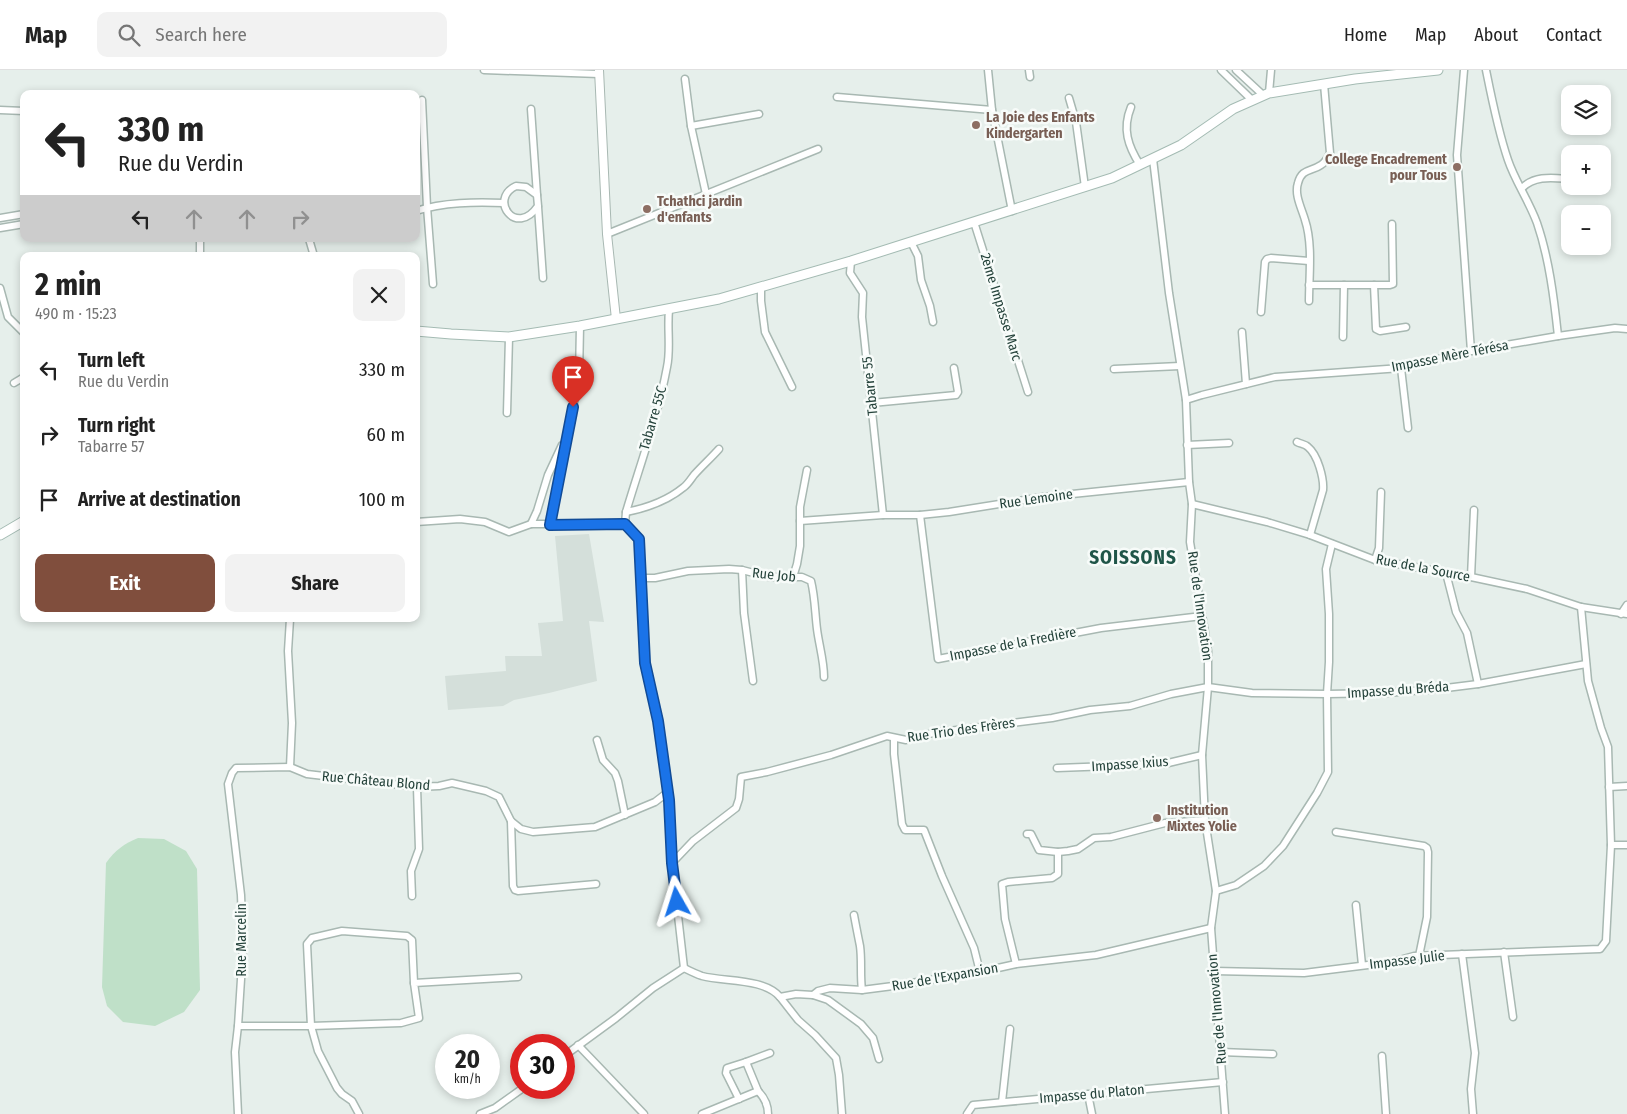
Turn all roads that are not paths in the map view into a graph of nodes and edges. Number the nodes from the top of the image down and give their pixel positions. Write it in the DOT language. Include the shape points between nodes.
graph roads {
  1 [pos="484,70"];
  2 [pos="988,70"];
  3 [pos="1221,70"];
  4 [pos="1236,70"];
  5 [pos="1270,70"];
  6 [pos="1438,70"];
  7 [pos="1464,70"];
  8 [pos="1486,70"];
  9 [pos="599,72"];
  10 [pos="1389,73"];
  11 [pos="685,79"];
  12 [pos="1324,84"];
  13 [pos="1266,94"];
  14 [pos="837,97"];
  15 [pos="1069,98"];
  16 [pos="422,100"];
  17 [pos="1252,100"];
  18 [pos="1131,107"];
  19 [pos="531,109"];
  20 [pos="0,110"];
  21 [pos="992,110"];
  22 [pos="20,111"];
  23 [pos="759,114"];
  24 [pos="691,126"];
  25 [pos="818,149"];
  26 [pos="1153,159"];
  27 [pos="1140,165"];
  28 [pos="536,176"];
  29 [pos="1561,179"];
  30 [pos="522,186"];
  31 [pos="1085,186"];
  32 [pos="1522,188"];
  33 [pos="706,194"];
  34 [pos="537,195"];
  35 [pos="504,203"];
  36 [pos="538,206"];
  37 [pos="427,207"];
  38 [pos="420,210"];
  39 [pos="1012,211"];
  40 [pos="20,215"];
  41 [pos="0,218"];
  42 [pos="523,218"];
  43 [pos="974,222"];
  44 [pos="1392,224"];
  45 [pos="20,225"];
  46 [pos="539,226"];
  47 [pos="0,228"];
  48 [pos="608,234"];
  49 [pos="911,242"];
  50 [pos="851,261"];
  51 [pos="1309,261"];
  52 [pos="542,278"];
  53 [pos="433,284"];
  54 [pos="1309,285"];
  55 [pos="1344,285"];
  56 [pos="1374,285"];
  57 [pos="761,286"];
  58 [pos="0,288"];
  59 [pos="1309,301"];
  60 [pos="669,310"];
  61 [pos="1261,312"];
  62 [pos="616,319"];
  63 [pos="933,322"];
  64 [pos="580,326"];
  65 [pos="1406,327"];
  66 [pos="20,329"];
  67 [pos="1627,329"];
  68 [pos="420,331"];
  69 [pos="1242,332"];
  70 [pos="1558,336"];
  71 [pos="509,337"];
  72 [pos="1343,337"];
  73 [pos="1471,351"];
  74 [pos="1180,366"];
  75 [pos="954,368"];
  76 [pos="1401,368"];
  77 [pos="1114,369"];
  78 [pos="20,379"];
  79 [pos="14,383"];
  80 [pos="1246,384"];
  81 [pos="792,387"];
  82 [pos="1028,392"];
  83 [pos="1186,400"];
  84 [pos="872,402"];
  85 [pos="507,413"];
  86 [pos="1408,428"];
  87 [pos="566,437"];
  88 [pos="1297,442"];
  89 [pos="1229,443"];
  90 [pos="1187,445"];
  91 [pos="719,449"];
  92 [pos="807,470"];
  93 [pos="1189,482"];
  94 [pos="1381,492"];
  95 [pos="1192,504"];
  96 [pos="1474,510"];
  97 [pos="626,512"];
  98 [pos="883,515"];
  99 [pos="920,515"];
  100 [pos="420,522"];
  101 [pos="800,522"];
  102 [pos="20,523"];
  103 [pos="531,524"];
  104 [pos="625,524"];
  105 [pos="550,525"];
  106 [pos="0,535"];
  107 [pos="1310,535"];
  108 [pos="1332,544"];
  109 [pos="1375,560"];
  110 [pos="742,570"];
  111 [pos="1446,573"];
  112 [pos="793,576"];
  113 [pos="1471,577"];
  114 [pos="641,578"];
  115 [pos="1627,605"];
  116 [pos="1581,607"];
  117 [pos="1624,614"];
  118 [pos="1202,616"];
  119 [pos="290,622"];
  120 [pos="1586,664"];
  121 [pos="824,677"];
  122 [pos="752,681"];
  123 [pos="1478,684"];
  124 [pos="1208,687"];
  125 [pos="1327,694"];
  126 [pos="894,738"];
  127 [pos="597,740"];
  128 [pos="1202,755"];
  129 [pos="290,767"];
  130 [pos="236,768"];
  131 [pos="1057,768"];
  132 [pos="1627,786"];
  133 [pos="417,787"];
  134 [pos="1609,787"];
  135 [pos="668,792"];
  136 [pos="625,815"];
  137 [pos="1205,820"];
  138 [pos="511,821"];
  139 [pos="1336,832"];
  140 [pos="1027,834"];
  141 [pos="1611,845"];
  142 [pos="1627,845"];
  143 [pos="1058,852"];
  144 [pos="672,863"];
  145 [pos="596,884"];
  146 [pos="1216,892"];
  147 [pos="412,896"];
  148 [pos="1356,905"];
  149 [pos="854,915"];
  150 [pos="1211,928"];
  151 [pos="1504,952"];
  152 [pos="1462,954"];
  153 [pos="1419,956"];
  154 [pos="1016,964"];
  155 [pos="1362,966"];
  156 [pos="684,968"];
  157 [pos="1214,971"];
  158 [pos="980,972"];
  159 [pos="518,976"];
  160 [pos="414,984"];
  161 [pos="862,990"];
  162 [pos="813,995"];
  163 [pos="780,997"];
  164 [pos="1513,1017"];
  165 [pos="238,1026"];
  166 [pos="311,1026"];
  167 [pos="1010,1028"];
  168 [pos="578,1045"];
  169 [pos="575,1047"];
  170 [pos="1221,1052"];
  171 [pos="770,1053"];
  172 [pos="1273,1054"];
  173 [pos="1382,1056"];
  174 [pos="879,1059"];
  175 [pos="746,1062"];
  176 [pos="1223,1082"];
  177 [pos="758,1091"];
  178 [pos="1088,1094"];
  179 [pos="510,1097"];
  180 [pos="739,1099"];
  181 [pos="1002,1102"];
  182 [pos="238,1114"];
  183 [pos="359,1114"];
  184 [pos="480,1114"];
  185 [pos="644,1114"];
  186 [pos="702,1114"];
  187 [pos="768,1114"];
  188 [pos="842,1114"];
  189 [pos="967,1114"];
  190 [pos="1092,1114"];
  191 [pos="1225,1114"];
  192 [pos="1386,1114"];
  193 [pos="1473,1114"];
  1 -- 9 [label="street"];
  2 -- 21 [label="street"];
  3 -- 17 [label="street"];
  4 -- 13 [label="street"];
  5 -- 13 [label="street"];
  6 -- 10 [label="main road"];
  7 -- 73 [label="street" via="1457,155"];
  8 -- 32 [label="street" via="1508,161"];
  9 -- 48 [label="street"];
  10 -- 12 [label="main road"];
  11 -- 24 [label="street"];
  12 -- 13 [label="main road"];
  12 -- 51 [label="street" via="1330,153 1321,166 1302,174 1297,189 1306,222"];
  13 -- 17 [label="main road"];
  14 -- 21 [label="street"];
  15 -- 31 [label="street" via="1076,122"];
  16 -- 37 [label="street"];
  17 -- 26 [label="main road"];
  18 -- 27 [label="street" via="1126,123 1128,142"];
  19 -- 28 [label="street"];
  20 -- 22 [label="street"];
  21 -- 39 [label="street"];
  23 -- 24 [label="street"];
  24 -- 33 [label="street"];
  25 -- 33 [label="street"];
  26 -- 27 [label="main road"];
  26 -- 74 [label="street, Rue de l'Innovation"];
  27 -- 31 [label="main road"];
  28 -- 30 [label="street"];
  28 -- 34 [label="street"];
  29 -- 32 [label="street" via="1542,178 1527,182"];
  30 -- 34 [label="street"];
  30 -- 35 [label="street" via="510,190"];
  31 -- 39 [label="main road"];
  32 -- 70 [label="street" via="1546,258"];
  33 -- 48 [label="street"];
  34 -- 36 [label="street"];
  35 -- 37 [label="street"];
  35 -- 42 [label="street" via="510,215"];
  36 -- 42 [label="street"];
  36 -- 46 [label="street"];
  37 -- 38 [label="street"];
  37 -- 53 [label="street"];
  39 -- 43 [label="main road"];
  40 -- 41 [label="street"];
  42 -- 46 [label="street"];
  43 -- 49 [label="main road"];
  43 -- 82 [label="street, 2ème Impasse Marc"];
  44 -- 56 [label="street" via="1394,282"];
  45 -- 47 [label="street"];
  46 -- 52 [label="street"];
  48 -- 62 [label="street"];
  49 -- 50 [label="main road"];
  49 -- 63 [label="street" via="918,256"];
  50 -- 57 [label="main road"];
  50 -- 84 [label="street, Tabarre 55" via="850,272 863,293 862,317"];
  51 -- 54 [label="street"];
  51 -- 61 [label="street" via="1267,259"];
  54 -- 55 [label="street"];
  54 -- 59 [label="street"];
  55 -- 56 [label="street"];
  55 -- 72 [label="street"];
  56 -- 65 [label="street" via="1376,329"];
  57 -- 60 [label="main road"];
  57 -- 81 [label="street" via="765,332"];
  58 -- 66 [label="street" via="8,317"];
  60 -- 62 [label="main road"];
  60 -- 97 [label="street, Tabarre 55C" via="667,366"];
  62 -- 64 [label="main road"];
  64 -- 71 [label="main road"];
  64 -- 87 [label="street" via="579,377"];
  67 -- 70 [label="street, Impasse Mère Térésa"];
  68 -- 71 [label="main road"];
  69 -- 80 [label="street"];
  70 -- 73 [label="street, Impasse Mère Térésa"];
  71 -- 85 [label="street"];
  73 -- 76 [label="street, Impasse Mère Térésa"];
  74 -- 77 [label="street"];
  74 -- 83 [label="street, Rue de l'Innovation"];
  75 -- 84 [label="street" via="956,394"];
  76 -- 80 [label="street, Impasse Mère Térésa" via="1276,377"];
  76 -- 86 [label="street"];
  78 -- 79 [label="street"];
  80 -- 83 [label="street, Impasse Mère Térésa"];
  83 -- 90 [label="street, Rue de l'Innovation"];
  84 -- 98 [label="street, Tabarre 55"];
  87 -- 103 [label="street" via="548,475"];
  87 -- 105 [label="street"];
  88 -- 107 [label="street" via="1311,450 1324,483"];
  89 -- 90 [label="street"];
  90 -- 93 [label="street, Rue de l'Innovation"];
  91 -- 97 [label="street" via="686,486 668,498 640,510"];
  92 -- 101 [label="street"];
  93 -- 95 [label="street, Rue de l'Innovation"];
  93 -- 99 [label="street, Rue Lemoine" via="1043,497"];
  94 -- 109 [label="street" via="1379,548"];
  95 -- 107 [label="street, Rue de la Source"];
  95 -- 118 [label="street, Rue de l'Innovation" via="1190,542"];
  96 -- 113 [label="street"];
  97 -- 104 [label="street, Tabarre 55C"];
  98 -- 99 [label="street, Rue Lemoine"];
  98 -- 101 [label="street, Rue Lemoine"];
  99 -- 118 [label="street, Impasse de la Fredière" via="938,659 1101,628"];
  100 -- 103 [label="street" via="485,522 508,532"];
  101 -- 112 [label="street" via="800,546"];
  102 -- 106 [label="main road"];
  103 -- 105 [label="street"];
  104 -- 105 [label="street"];
  104 -- 114 [label="street" via="639,539"];
  107 -- 108 [label="street, Rue de la Source"];
  108 -- 109 [label="street, Rue de la Source"];
  108 -- 125 [label="street" via="1326,569 1330,614"];
  109 -- 111 [label="street, Rue de la Source"];
  110 -- 112 [label="street, Rue Job" via="769,577"];
  110 -- 114 [label="street, Rue Job" via="688,571"];
  110 -- 122 [label="street"];
  111 -- 113 [label="street, Rue de la Source"];
  111 -- 123 [label="street" via="1456,612 1466,633"];
  112 -- 121 [label="street, Rue Job" via="811,581"];
  113 -- 116 [label="street, Rue de la Source"];
  114 -- 135 [label="street" via="645,663 658,721"];
  115 -- 117 [label="street"];
  116 -- 117 [label="street, Rue de la Source"];
  116 -- 120 [label="street"];
  118 -- 124 [label="street, Rue de l'Innovation" via="1208,650"];
  119 -- 129 [label="street"];
  120 -- 123 [label="street, Impasse du Bréda"];
  120 -- 134 [label="street" via="1608,747"];
  123 -- 125 [label="street, Impasse du Bréda" via="1430,690"];
  124 -- 125 [label="street, Impasse du Bréda" via="1252,693"];
  124 -- 126 [label="street, Rue Trio des Frères" via="1130,706 933,733 906,740"];
  124 -- 128 [label="street, Rue de l'Innovation"];
  125 -- 146 [label="street" via="1328,772 1317,793 1283,846 1264,866"];
  126 -- 144 [label="street, Rue Trio des Frères" via="888,736 831,755 742,777 736,808 693,841"];
  126 -- 158 [label="street" via="902,824 905,830 924,830 974,948"];
  127 -- 136 [label="street" via="603,760 618,781"];
  128 -- 131 [label="street, Impasse Ixius" via="1164,764"];
  128 -- 137 [label="street, Rue de l'Innovation"];
  129 -- 130 [label="street, Rue Château Blond"];
  129 -- 133 [label="street, Rue Château Blond" via="307,774"];
  130 -- 165 [label="street, Rue Marcelin" via="228,784 243,948"];
  132 -- 134 [label="street"];
  133 -- 138 [label="street, Rue Château Blond" via="452,783 486,791 499,797"];
  133 -- 147 [label="street" via="419,849 411,870"];
  134 -- 141 [label="street"];
  135 -- 136 [label="street" via="655,802"];
  135 -- 144 [label="street"];
  136 -- 138 [label="street" via="596,827 533,832 521,829"];
  137 -- 143 [label="street" via="1165,823 1111,837 1094,838 1078,848"];
  137 -- 146 [label="street, Rue de l'Innovation"];
  138 -- 145 [label="street" via="512,886 515,890"];
  139 -- 153 [label="street" via="1427,848 1427,917"];
  140 -- 143 [label="street" via="1031,834 1039,850"];
  141 -- 142 [label="street"];
  141 -- 151 [label="street, Impasse Julie" via="1606,941 1600,949"];
  143 -- 154 [label="street" via="1058,874 1052,878 1002,884 1005,919"];
  144 -- 156 [label="street"];
  146 -- 150 [label="street, Rue de l'Innovation"];
  148 -- 155 [label="street"];
  149 -- 161 [label="street" via="860,947"];
  150 -- 154 [label="street, Rue de l'Expansion" via="1096,955"];
  150 -- 157 [label="street, Rue de l'Innovation"];
  151 -- 152 [label="street, Impasse Julie"];
  151 -- 164 [label="street"];
  152 -- 153 [label="street, Impasse Julie"];
  152 -- 193 [label="street" via="1475,1053 1471,1089"];
  153 -- 155 [label="street, Impasse Julie"];
  154 -- 158 [label="street, Rue de l'Expansion"];
  155 -- 157 [label="street, Impasse Julie" via="1304,973"];
  156 -- 163 [label="street" via="702,976 773,989"];
  156 -- 168 [label="street"];
  157 -- 170 [label="street, Rue de l'Innovation"];
  158 -- 161 [label="street, Rue de l'Expansion"];
  159 -- 160 [label="street"];
  160 -- 166 [label="street" via="419,1018 401,1023"];
  160 -- 166 [label="street" via="412,940 407,936 342,931 312,938 307,944"];
  161 -- 162 [label="street, Rue de l'Expansion" via="830,988"];
  162 -- 163 [label="street, Rue de l'Expansion"];
  162 -- 174 [label="street" via="828,1000 861,1024 873,1038"];
  163 -- 188 [label="street" via="836,1058"];
  165 -- 166 [label="street"];
  165 -- 182 [label="street, Rue Marcelin" via="235,1052"];
  166 -- 183 [label="street" via="318,1051 337,1088 352,1101"];
  167 -- 181 [label="street"];
  168 -- 169 [label="street"];
  168 -- 185 [label="street"];
  170 -- 172 [label="street"];
  170 -- 176 [label="street, Rue de l'Innovation"];
  171 -- 175 [label="street"];
  173 -- 192 [label="street"];
  175 -- 177 [label="street"];
  175 -- 180 [label="street" via="727,1068"];
  176 -- 178 [label="street, Impasse du Platon"];
  176 -- 191 [label="street, Rue de l'Innovation"];
  177 -- 180 [label="street"];
  177 -- 187 [label="street" via="764,1097"];
  178 -- 181 [label="street, Impasse du Platon"];
  178 -- 190 [label="street"];
  179 -- 184 [label="street"];
  180 -- 186 [label="street"];
  181 -- 189 [label="street, Impasse du Platon" via="973,1105"];
}
